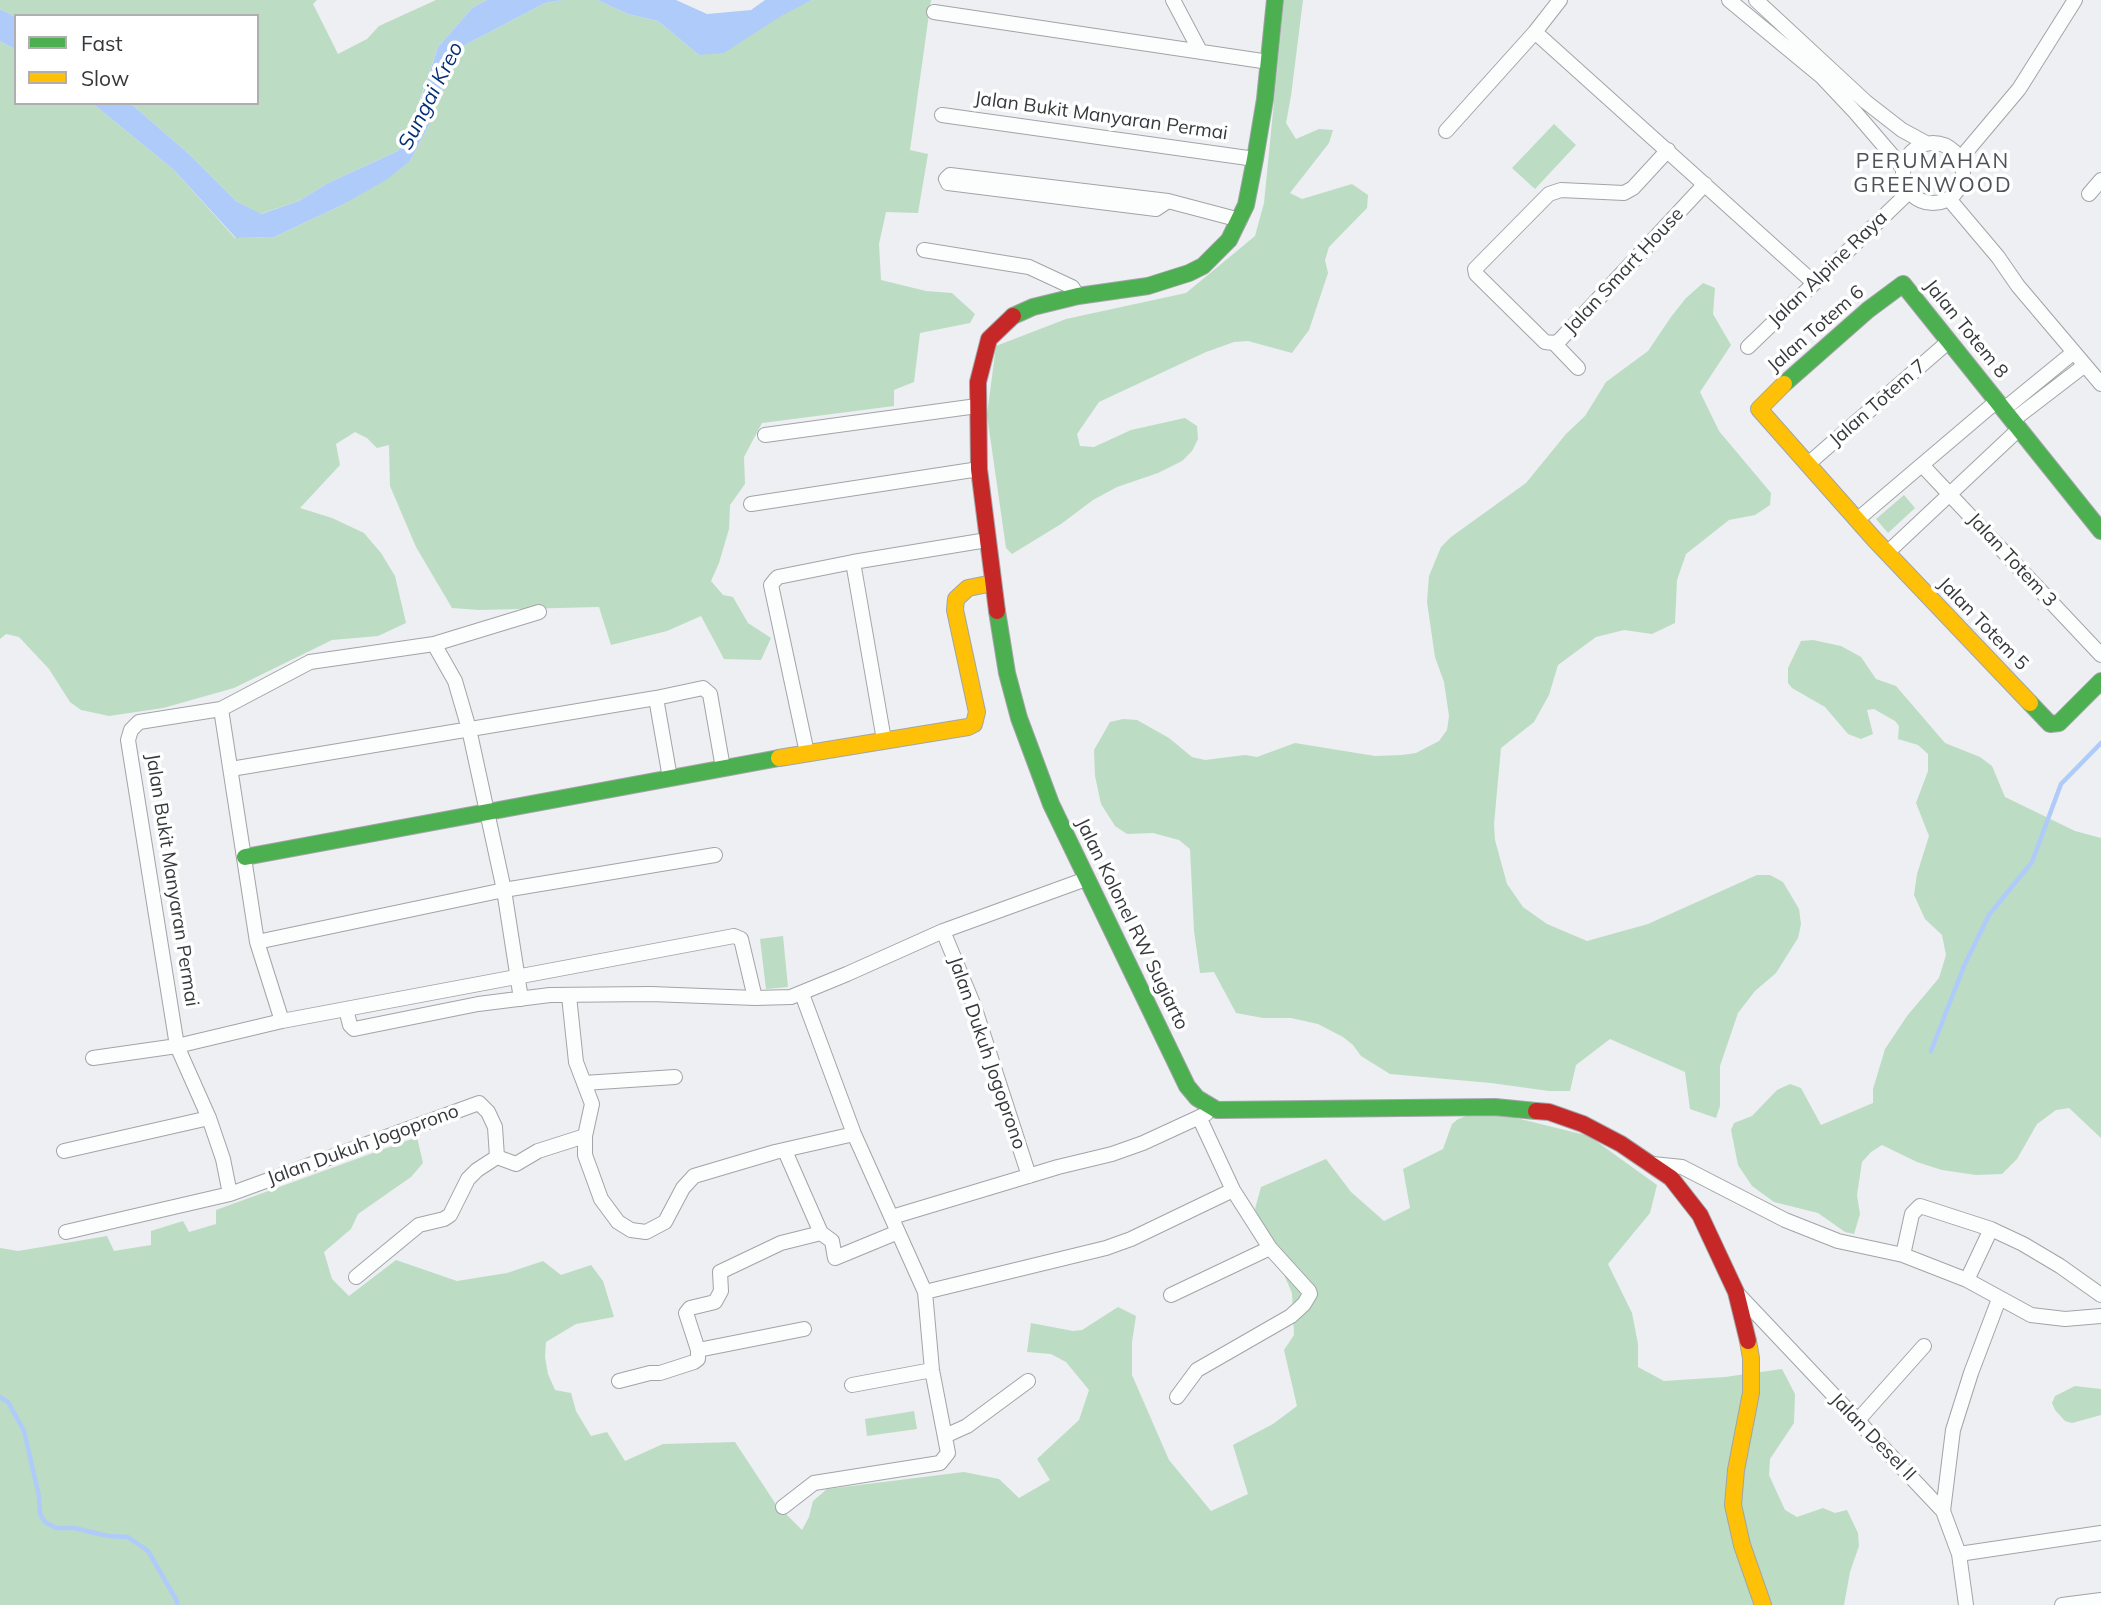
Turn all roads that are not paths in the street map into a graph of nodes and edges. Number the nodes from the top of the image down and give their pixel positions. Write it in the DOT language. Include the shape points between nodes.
graph roads {
  1 [pos="1173,0"];
  2 [pos="1275,0"];
  3 [pos="1560,0"];
  4 [pos="1729,0"];
  5 [pos="1756,0"];
  6 [pos="2075,0"];
  7 [pos="934,12"];
  8 [pos="1776,16"];
  9 [pos="1764,31"];
  10 [pos="1535,32"];
  11 [pos="1200,51"];
  12 [pos="1269,62"];
  13 [pos="942,115"];
  14 [pos="1446,131"];
  15 [pos="1926,144"];
  16 [pos="1668,150"];
  17 [pos="1255,159"];
  18 [pos="1960,159"];
  19 [pos="1903,169"];
  20 [pos="2101,180"];
  21 [pos="1705,184"];
  22 [pos="1909,192"];
  23 [pos="2089,194"];
  24 [pos="1949,199"];
  25 [pos="1168,201"];
  26 [pos="1240,220"];
  27 [pos="924,250"];
  28 [pos="1814,283"];
  29 [pos="1903,284"];
  30 [pos="1078,296"];
  31 [pos="1948,342"];
  32 [pos="1553,343"];
  33 [pos="1748,346"];
  34 [pos="2074,352"];
  35 [pos="2085,365"];
  36 [pos="1578,368"];
  37 [pos="2101,384"];
  38 [pos="977,406"];
  39 [pos="2008,415"];
  40 [pos="765,435"];
  41 [pos="1808,464"];
  42 [pos="1922,465"];
  43 [pos="979,469"];
  44 [pos="1951,495"];
  45 [pos="751,504"];
  46 [pos="1858,519"];
  47 [pos="2101,531"];
  48 [pos="987,540"];
  49 [pos="1887,553"];
  50 [pos="853,562"];
  51 [pos="993,583"];
  52 [pos="539,612"];
  53 [pos="434,644"];
  54 [pos="2101,655"];
  55 [pos="2101,681"];
  56 [pos="656,698"];
  57 [pos="221,709"];
  58 [pos="469,729"];
  59 [pos="884,740"];
  60 [pos="807,753"];
  61 [pos="723,768"];
  62 [pos="231,769"];
  63 [pos="670,778"];
  64 [pos="488,810"];
  65 [pos="715,855"];
  66 [pos="245,857"];
  67 [pos="1086,879"];
  68 [pos="504,890"];
  69 [pos="943,930"];
  70 [pos="257,942"];
  71 [pos="517,976"];
  72 [pos="802,994"];
  73 [pos="569,996"];
  74 [pos="521,999"];
  75 [pos="755,999"];
  76 [pos="346,1009"];
  77 [pos="282,1021"];
  78 [pos="177,1046"];
  79 [pos="93,1058"];
  80 [pos="675,1077"];
  81 [pos="584,1083"];
  82 [pos="1217,1110"];
  83 [pos="1199,1117"];
  84 [pos="209,1118"];
  85 [pos="854,1134"];
  86 [pos="585,1136"];
  87 [pos="64,1151"];
  88 [pos="785,1151"];
  89 [pos="497,1157"];
  90 [pos="1653,1164"];
  91 [pos="1030,1176"];
  92 [pos="1233,1190"];
  93 [pos="230,1195"];
  94 [pos="892,1217"];
  95 [pos="1990,1229"];
  96 [pos="66,1232"];
  97 [pos="898,1232"];
  98 [pos="821,1233"];
  99 [pos="1270,1248"];
  100 [pos="1903,1255"];
  101 [pos="356,1277"];
  102 [pos="1967,1280"];
  103 [pos="925,1292"];
  104 [pos="1737,1292"];
  105 [pos="1171,1295"];
  106 [pos="2101,1295"];
  107 [pos="1999,1299"];
  108 [pos="2101,1316"];
  109 [pos="804,1329"];
  110 [pos="1924,1346"];
  111 [pos="698,1350"];
  112 [pos="932,1370"];
  113 [pos="619,1381"];
  114 [pos="1028,1381"];
  115 [pos="852,1385"];
  116 [pos="1177,1398"];
  117 [pos="1859,1419"];
  118 [pos="945,1436"];
  119 [pos="783,1507"];
  120 [pos="1943,1511"];
  121 [pos="2101,1533"];
  122 [pos="1959,1554"];
  123 [pos="2101,1600"];
  124 [pos="1763,1605"];
  125 [pos="1966,1605"];
  126 [pos="2062,1605"];
  1 -- 11 [label="street"];
  2 -- 12 [label="main road, Jalan Kolonel RW Sugiarto"];
  3 -- 10 [label="street"];
  4 -- 9 [label="street"];
  5 -- 8 [label="street"];
  6 -- 18 [label="street" via="2019,89"];
  7 -- 11 [label="street"];
  8 -- 9 [label="street"];
  8 -- 15 [label="street" via="1867,102"];
  9 -- 19 [label="street" via="1821,76"];
  10 -- 14 [label="street"];
  10 -- 16 [label="street"];
  11 -- 12 [label="street"];
  12 -- 17 [label="main road, Jalan Kolonel RW Sugiarto"];
  13 -- 17 [label="street, Jalan Bukit Manyaran Permai"];
  15 -- 18 [label="street" via="1946,145"];
  15 -- 19 [label="street" via="1912,151"];
  16 -- 21 [label="street"];
  16 -- 32 [label="street, Jalan Smart House" via="1624,194 1561,190 1549,194 1475,269 1545,342"];
  17 -- 26 [label="main road, Jalan Kolonel RW Sugiarto"];
  18 -- 24 [label="street" via="1961,184"];
  19 -- 22 [label="street"];
  20 -- 23 [label="street"];
  21 -- 28 [label="street"];
  21 -- 32 [label="street, Jalan Smart House"];
  22 -- 24 [label="street" via="1928,203"];
  22 -- 28 [label="street, Jalan Alpine Raya"];
  24 -- 34 [label="street"];
  25 -- 25 [label="street" via="1156,209 948,183 946,178"];
  25 -- 26 [label="street"];
  26 -- 30 [label="main road, Jalan Kolonel RW Sugiarto" via="1218,252 1189,273 1148,286"];
  27 -- 30 [label="street" via="1029,267 1072,288"];
  28 -- 33 [label="street, Jalan Alpine Raya"];
  29 -- 31 [label="main road, Jalan Totem 8"];
  29 -- 41 [label="main road, Jalan Totem 6" via="1858,318 1759,409"];
  30 -- 38 [label="main road, Jalan Kolonel RW Sugiarto" via="1033,307 998,328 982,360"];
  31 -- 39 [label="main road, Jalan Totem 8"];
  31 -- 41 [label="street, Jalan Totem 7"];
  32 -- 36 [label="street"];
  34 -- 35 [label="street"];
  34 -- 39 [label="street"];
  35 -- 37 [label="street"];
  35 -- 39 [label="street"];
  38 -- 40 [label="street"];
  38 -- 43 [label="main road, Jalan Kolonel RW Sugiarto"];
  39 -- 42 [label="street"];
  39 -- 44 [label="street"];
  39 -- 47 [label="main road, Jalan Totem 8"];
  41 -- 46 [label="main road"];
  42 -- 44 [label="street, Jalan Totem 3"];
  42 -- 46 [label="street"];
  43 -- 45 [label="street"];
  43 -- 48 [label="main road, Jalan Kolonel RW Sugiarto"];
  44 -- 49 [label="street"];
  44 -- 54 [label="street, Jalan Totem 3"];
  46 -- 49 [label="main road, Jalan Totem 5"];
  48 -- 50 [label="street"];
  48 -- 51 [label="main road, Jalan Kolonel RW Sugiarto"];
  49 -- 55 [label="main road, Jalan Totem 5" via="2050,724 2059,723"];
  50 -- 59 [label="street"];
  50 -- 60 [label="street" via="778,577 771,586"];
  51 -- 59 [label="main road" via="968,588 956,599 977,712 974,724"];
  51 -- 67 [label="main road, Jalan Kolonel RW Sugiarto" via="1019,718"];
  52 -- 53 [label="street, Jalan Bukit Manyaran Permai"];
  53 -- 57 [label="street, Jalan Bukit Manyaran Permai" via="310,662"];
  53 -- 58 [label="street" via="455,681"];
  56 -- 58 [label="street"];
  56 -- 61 [label="street" via="707,689"];
  56 -- 63 [label="street"];
  57 -- 62 [label="street"];
  57 -- 78 [label="street, Jalan Bukit Manyaran Permai" via="139,722 128,740"];
  58 -- 62 [label="street"];
  58 -- 64 [label="street"];
  59 -- 60 [label="main road"];
  60 -- 61 [label="main road"];
  61 -- 63 [label="main road"];
  62 -- 66 [label="street"];
  63 -- 64 [label="main road"];
  64 -- 66 [label="main road"];
  64 -- 68 [label="street"];
  65 -- 68 [label="street"];
  66 -- 70 [label="street"];
  67 -- 69 [label="street, Jalan Dukuh Jogoprono"];
  67 -- 82 [label="main road, Jalan Kolonel RW Sugiarto" via="1187,1086"];
  68 -- 70 [label="street"];
  68 -- 71 [label="street"];
  69 -- 72 [label="street, Jalan Dukuh Jogoprono"];
  69 -- 91 [label="street, Jalan Dukuh Jogoprono" via="974,1006"];
  70 -- 77 [label="street"];
  71 -- 74 [label="street"];
  71 -- 75 [label="street" via="737,936"];
  71 -- 76 [label="street"];
  72 -- 75 [label="street, Jalan Dukuh Jogoprono"];
  72 -- 85 [label="street"];
  73 -- 74 [label="street, Jalan Dukuh Jogoprono"];
  73 -- 75 [label="street, Jalan Dukuh Jogoprono"];
  73 -- 81 [label="street" via="576,1062"];
  74 -- 76 [label="street, Jalan Dukuh Jogoprono" via="354,1029"];
  76 -- 77 [label="street"];
  77 -- 78 [label="street"];
  78 -- 79 [label="street"];
  78 -- 84 [label="street, Jalan Bukit Manyaran Permai"];
  80 -- 81 [label="street"];
  81 -- 86 [label="street" via="592,1104"];
  82 -- 83 [label="street, Jalan Dukuh Jogoprono"];
  82 -- 90 [label="main road" via="1520,1108 1583,1124"];
  83 -- 91 [label="street, Jalan Dukuh Jogoprono" via="1143,1143"];
  83 -- 92 [label="street"];
  84 -- 87 [label="street"];
  84 -- 93 [label="street, Jalan Bukit Manyaran Permai"];
  85 -- 88 [label="street"];
  85 -- 94 [label="street"];
  86 -- 88 [label="street" via="585,1155 601,1199 618,1222 646,1232 665,1222 682,1188 694,1176"];
  86 -- 89 [label="street" via="516,1164"];
  88 -- 98 [label="street"];
  89 -- 93 [label="street, Jalan Dukuh Jogoprono" via="495,1127 479,1102"];
  89 -- 101 [label="street" via="468,1179 450,1215 419,1225"];
  90 -- 100 [label="street" via="1682,1167 1785,1220 1838,1241"];
  90 -- 104 [label="main road" via="1671,1178 1700,1215"];
  91 -- 94 [label="street, Jalan Dukuh Jogoprono"];
  92 -- 99 [label="street"];
  92 -- 103 [label="street" via="1106,1248"];
  93 -- 96 [label="street"];
  94 -- 97 [label="street"];
  95 -- 100 [label="street" via="1920,1206 1912,1214"];
  95 -- 102 [label="street"];
  95 -- 106 [label="street" via="2023,1244"];
  97 -- 98 [label="street" via="835,1258 832,1241"];
  97 -- 103 [label="street"];
  98 -- 111 [label="street" via="781,1242 720,1272 721,1291 715,1302 686,1313"];
  99 -- 105 [label="street"];
  99 -- 116 [label="street" via="1309,1291 1308,1298 1291,1316 1197,1370"];
  100 -- 102 [label="street"];
  102 -- 107 [label="street"];
  103 -- 112 [label="street"];
  104 -- 117 [label="street, Jalan Desel II"];
  104 -- 124 [label="main road" via="1751,1358 1751,1393 1733,1505"];
  107 -- 108 [label="street" via="2031,1315"];
  107 -- 120 [label="street" via="1953,1430"];
  109 -- 111 [label="street"];
  110 -- 117 [label="street"];
  111 -- 113 [label="street" via="694,1362"];
  112 -- 115 [label="street"];
  112 -- 118 [label="street"];
  114 -- 118 [label="street" via="967,1426"];
  117 -- 120 [label="street, Jalan Desel II"];
  118 -- 119 [label="street" via="948,1453 940,1463 814,1483"];
  120 -- 122 [label="street, Jalan Desel II"];
  121 -- 122 [label="street"];
  122 -- 125 [label="street, Jalan Desel II"];
  123 -- 126 [label="street"];
}
